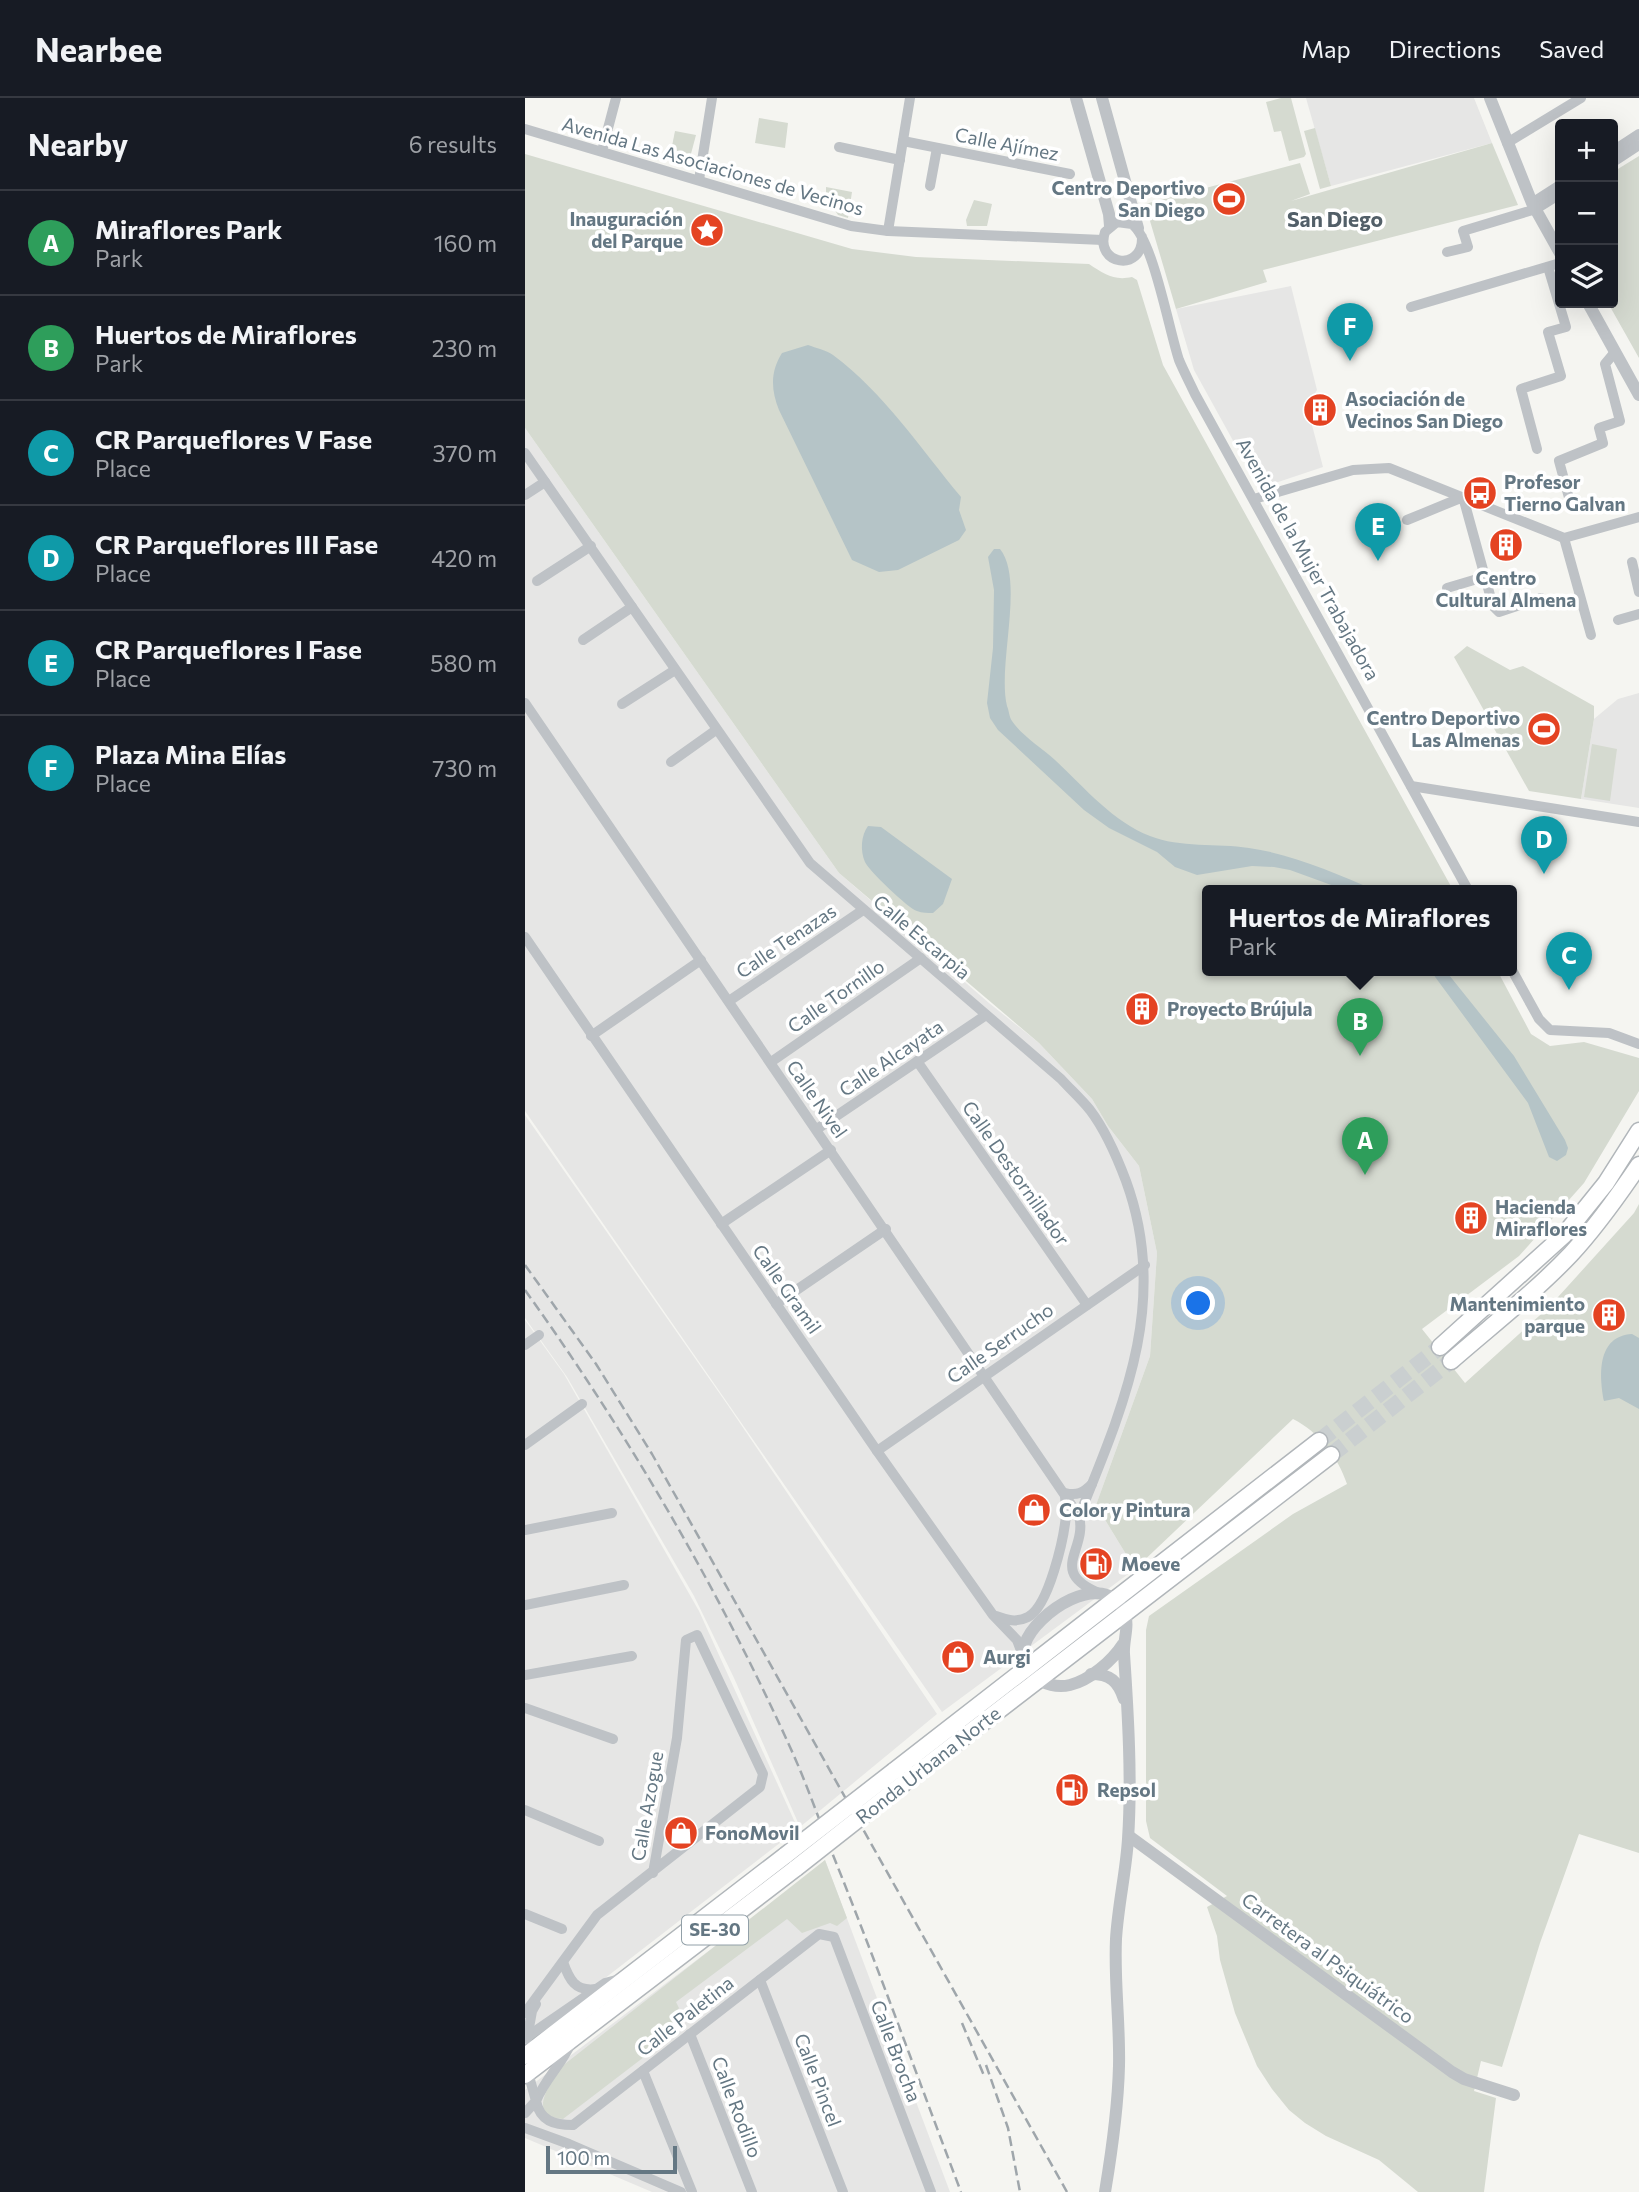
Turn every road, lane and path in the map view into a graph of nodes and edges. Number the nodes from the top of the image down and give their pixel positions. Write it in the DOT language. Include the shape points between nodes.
graph roads {
  1 [pos="616,98"];
  2 [pos="712,98"];
  3 [pos="910,98"];
  4 [pos="1076,98"];
  5 [pos="1102,98"];
  6 [pos="1490,98"];
  7 [pos="1581,98"];
  8 [pos="525,129"];
  9 [pos="1639,134"];
  10 [pos="903,141"];
  11 [pos="1507,143"];
  12 [pos="1639,145"];
  13 [pos="839,147"];
  14 [pos="937,148"];
  15 [pos="1618,148"];
  16 [pos="602,151"];
  17 [pos="1618,159"];
  18 [pos="900,160"];
  19 [pos="1070,174"];
  20 [pos="699,180"];
  21 [pos="930,186"];
  22 [pos="1555,189"];
  23 [pos="1555,196"];
  24 [pos="1534,206"];
  25 [pos="1110,226"];
  26 [pos="888,232"];
  27 [pos="1140,233"];
  28 [pos="1103,240"];
  29 [pos="1556,245"];
  30 [pos="1447,252"];
  31 [pos="1130,260"];
  32 [pos="1555,265"];
  33 [pos="1548,267"];
  34 [pos="1155,276"];
  35 [pos="1555,283"];
  36 [pos="1411,307"];
  37 [pos="1562,308"];
  38 [pos="1591,308"];
  39 [pos="1615,352"];
  40 [pos="1628,374"];
  41 [pos="1609,380"];
  42 [pos="1639,395"];
  43 [pos="1537,449"];
  44 [pos="525,453"];
  45 [pos="545,482"];
  46 [pos="525,495"];
  47 [pos="1463,497"];
  48 [pos="1254,499"];
  49 [pos="1571,505"];
  50 [pos="1639,517"];
  51 [pos="1407,520"];
  52 [pos="1564,538"];
  53 [pos="591,546"];
  54 [pos="1632,562"];
  55 [pos="1484,577"];
  56 [pos="537,581"];
  57 [pos="1447,588"];
  58 [pos="1639,592"];
  59 [pos="1541,598"];
  60 [pos="632,607"];
  61 [pos="1639,615"];
  62 [pos="1618,620"];
  63 [pos="1591,635"];
  64 [pos="583,640"];
  65 [pos="675,670"];
  66 [pos="525,703"];
  67 [pos="622,704"];
  68 [pos="716,730"];
  69 [pos="671,762"];
  70 [pos="1411,786"];
  71 [pos="1639,822"];
  72 [pos="1465,885"];
  73 [pos="863,910"];
  74 [pos="525,937"];
  75 [pos="921,958"];
  76 [pos="701,960"];
  77 [pos="1515,976"];
  78 [pos="729,1002"];
  79 [pos="986,1015"];
  80 [pos="591,1036"];
  81 [pos="1639,1044"];
  82 [pos="771,1062"];
  83 [pos="917,1062"];
  84 [pos="817,1129"];
  85 [pos="1639,1130"];
  86 [pos="831,1150"];
  87 [pos="1639,1165"];
  88 [pos="721,1224"];
  89 [pos="886,1229"];
  90 [pos="1145,1265"];
  91 [pos="776,1304"];
  92 [pos="1087,1305"];
  93 [pos="539,1335"];
  94 [pos="525,1345"];
  95 [pos="1440,1347"];
  96 [pos="1451,1361"];
  97 [pos="984,1375"];
  98 [pos="582,1404"];
  99 [pos="1319,1441"];
  100 [pos="525,1445"];
  101 [pos="877,1451"];
  102 [pos="1331,1455"];
  103 [pos="1093,1483"];
  104 [pos="1065,1493"];
  105 [pos="612,1513"];
  106 [pos="1079,1516"];
  107 [pos="525,1530"];
  108 [pos="624,1585"];
  109 [pos="1106,1596"];
  110 [pos="525,1605"];
  111 [pos="1124,1612"];
  112 [pos="993,1615"];
  113 [pos="1123,1644"];
  114 [pos="632,1656"];
  115 [pos="1029,1668"];
  116 [pos="1091,1674"];
  117 [pos="525,1675"];
  118 [pos="525,1708"];
  119 [pos="1128,1710"];
  120 [pos="613,1739"];
  121 [pos="899,1777"];
  122 [pos="525,1810"];
  123 [pos="1129,1836"];
  124 [pos="599,1841"];
  125 [pos="653,1873"];
  126 [pos="525,1914"];
  127 [pos="562,1930"];
  128 [pos="819,1934"];
  129 [pos="563,1962"];
  130 [pos="626,1978"];
  131 [pos="760,1980"];
  132 [pos="543,1989"];
  133 [pos="596,1989"];
  134 [pos="525,2012"];
  135 [pos="690,2034"];
  136 [pos="526,2037"];
  137 [pos="572,2040"];
  138 [pos="525,2056"];
  139 [pos="643,2071"];
  140 [pos="526,2074"];
  141 [pos="1514,2095"];
  142 [pos="536,2101"];
  143 [pos="525,2113"];
  144 [pos="573,2125"];
  145 [pos="525,2128"];
  146 [pos="569,2144"];
  147 [pos="681,2192"];
  148 [pos="692,2192"];
  149 [pos="752,2192"];
  150 [pos="843,2192"];
  151 [pos="931,2192"];
  152 [pos="1105,2192"];
  1 -- 16 [label="street"];
  2 -- 20 [label="street"];
  3 -- 10 [label="street"];
  4 -- 25 [label="street"];
  5 -- 27 [label="street, Avenida de la Mujer Trabajadora"];
  6 -- 11 [label="street"];
  7 -- 11 [label="street"];
  8 -- 16 [label="street, Avenida Las Asociaciones de Vecinos"];
  9 -- 15 [label="street"];
  10 -- 14 [label="street, Calle Ajímez"];
  10 -- 18 [label="street"];
  11 -- 24 [label="street"];
  12 -- 17 [label="street"];
  13 -- 18 [label="street"];
  14 -- 19 [label="street, Calle Ajímez"];
  14 -- 21 [label="street, Calle Ajímez"];
  16 -- 20 [label="street, Avenida Las Asociaciones de Vecinos"];
  18 -- 26 [label="street"];
  20 -- 26 [label="street, Avenida Las Asociaciones de Vecinos" via="851,226"];
  22 -- 24 [label="street"];
  23 -- 24 [label="street"];
  24 -- 29 [label="street"];
  24 -- 30 [label="street" via="1464,231 1468,247"];
  25 -- 27 [label="street" via="1125,221"];
  25 -- 28 [label="street"];
  26 -- 28 [label="street, Avenida Las Asociaciones de Vecinos"];
  27 -- 31 [label="street" via="1140,250"];
  27 -- 34 [label="street, Avenida de la Mujer Trabajadora"];
  28 -- 31 [label="street" via="1109,256"];
  31 -- 34 [label="street"];
  32 -- 33 [label="street"];
  33 -- 35 [label="street"];
  33 -- 36 [label="street"];
  34 -- 48 [label="street, Avenida de la Mujer Trabajadora" via="1180,361"];
  37 -- 43 [label="street" via="1566,327 1548,332 1561,376 1521,389"];
  38 -- 39 [label="street"];
  39 -- 40 [label="street"];
  39 -- 41 [label="street" via="1605,364"];
  40 -- 41 [label="street"];
  40 -- 42 [label="street"];
  41 -- 49 [label="street" via="1620,421 1599,428 1604,443 1559,461"];
  44 -- 45 [label="street, Calle Escarpia"];
  45 -- 46 [label="street"];
  45 -- 53 [label="street, Calle Escarpia"];
  47 -- 48 [label="street" via="1389,468 1378,468 1353,470"];
  47 -- 51 [label="street"];
  47 -- 52 [label="street"];
  47 -- 55 [label="street"];
  48 -- 70 [label="street, Avenida de la Mujer Trabajadora"];
  50 -- 52 [label="street"];
  52 -- 63 [label="street"];
  53 -- 56 [label="street"];
  53 -- 60 [label="street, Calle Escarpia"];
  54 -- 58 [label="street"];
  55 -- 57 [label="street"];
  55 -- 59 [label="street" via="1499,612"];
  60 -- 64 [label="street"];
  60 -- 65 [label="street, Calle Escarpia"];
  61 -- 62 [label="street"];
  65 -- 67 [label="street"];
  65 -- 68 [label="street, Calle Escarpia"];
  66 -- 76 [label="street, Calle Nivel"];
  68 -- 69 [label="street"];
  68 -- 73 [label="street, Calle Escarpia" via="810,863"];
  70 -- 71 [label="street"];
  70 -- 72 [label="street, Avenida de la Mujer Trabajadora"];
  73 -- 75 [label="street, Calle Escarpia"];
  73 -- 78 [label="street, Calle Tenazas"];
  74 -- 80 [label="street, Calle Gramil"];
  75 -- 79 [label="street, Calle Escarpia"];
  75 -- 82 [label="street, Calle Tornillo"];
  76 -- 78 [label="street, Calle Nivel"];
  76 -- 80 [label="street"];
  77 -- 81 [label="street" via="1550,1030 1609,1033"];
  78 -- 82 [label="street, Calle Nivel"];
  79 -- 83 [label="street, Calle Alcayata"];
  79 -- 90 [label="street, Calle Escarpia" via="1053,1071 1091,1111 1117,1155 1135,1205"];
  80 -- 88 [label="street, Calle Gramil"];
  82 -- 84 [label="street, Calle Nivel"];
  83 -- 84 [label="street, Calle Alcayata"];
  83 -- 92 [label="street, Calle Destornillador"];
  84 -- 86 [label="street, Calle Nivel"];
  85 -- 95 [label="main road" via="1606,1183 1564,1235"];
  86 -- 88 [label="street"];
  86 -- 89 [label="street, Calle Nivel"];
  87 -- 96 [label="main road" via="1570,1254"];
  88 -- 91 [label="street, Calle Gramil"];
  89 -- 91 [label="street"];
  89 -- 97 [label="street, Calle Nivel"];
  90 -- 92 [label="street, Calle Serrucho"];
  90 -- 103 [label="street, Calle Escarpia" via="1145,1308 1137,1352"];
  91 -- 101 [label="street, Calle Gramil"];
  92 -- 97 [label="street, Calle Serrucho"];
  93 -- 94 [label="street"];
  97 -- 101 [label="street, Calle Serrucho"];
  97 -- 104 [label="street, Calle Nivel"];
  98 -- 100 [label="street"];
  99 -- 109 [label="main road, Ronda Urbana Norte"];
  101 -- 112 [label="street, Calle Gramil"];
  102 -- 111 [label="main road, Ronda Urbana Norte"];
  103 -- 104 [label="street" via="1084,1492"];
  103 -- 106 [label="street, Calle Escarpia"];
  104 -- 106 [label="street, Calle Nivel"];
  104 -- 112 [label="street" via="1062,1539 1042,1602 1029,1616 1016,1620"];
  105 -- 107 [label="street"];
  106 -- 109 [label="street, Calle Escarpia" via="1073,1573 1077,1581"];
  108 -- 110 [label="street"];
  109 -- 111 [label="street"];
  109 -- 115 [label="main road, Ronda Urbana Norte"];
  109 -- 115 [label="street" via="1083,1594 1053,1611 1025,1644"];
  111 -- 113 [label="street"];
  111 -- 115 [label="main road, Ronda Urbana Norte"];
  112 -- 115 [label="street, Calle Gramil" via="1017,1640"];
  113 -- 116 [label="street"];
  113 -- 119 [label="street"];
  114 -- 117 [label="street"];
  115 -- 116 [label="street" via="1049,1684 1067,1686"];
  115 -- 121 [label="main road, Ronda Urbana Norte"];
  116 -- 119 [label="street" via="1115,1681"];
  118 -- 120 [label="street"];
  119 -- 123 [label="street"];
  121 -- 130 [label="main road, Ronda Urbana Norte / SE-30, bridge" via="786,1855"];
  121 -- 137 [label="main road, Ronda Urbana Norte / SE-30, bridge" via="796,1868"];
  122 -- 124 [label="street"];
  123 -- 141 [label="street, Carretera al Psiquiátrico" via="1453,2072"];
  123 -- 152 [label="street" via="1116,1942 1117,2109"];
  125 -- 125 [label="street, Calle Azogue" via="677,1738 685,1640 697,1635 763,1774 760,1787"];
  125 -- 129 [label="street, Calle Azogue" via="597,1915"];
  126 -- 127 [label="street"];
  128 -- 131 [label="street, Calle Paletina"];
  128 -- 151 [label="street, Calle Brocha" via="834,1937"];
  129 -- 132 [label="street, Calle Azogue"];
  129 -- 133 [label="street" via="576,1986"];
  130 -- 133 [label="street"];
  130 -- 138 [label="main road, Ronda Urbana Norte / SE-30"];
  131 -- 135 [label="street, Calle Paletina"];
  131 -- 150 [label="street, Calle Pincel"];
  132 -- 134 [label="street"];
  132 -- 136 [label="street"];
  133 -- 136 [label="street"];
  135 -- 139 [label="street, Calle Paletina"];
  135 -- 149 [label="street, Calle Rodillo"];
  136 -- 138 [label="street"];
  137 -- 140 [label="main road, Ronda Urbana Norte / SE-30"];
  137 -- 142 [label="street"];
  138 -- 140 [label="street"];
  139 -- 144 [label="street, Calle Paletina"];
  139 -- 148 [label="street"];
  140 -- 142 [label="street"];
  142 -- 143 [label="street"];
  142 -- 144 [label="street" via="547,2120"];
  144 -- 146 [label="street"];
  145 -- 146 [label="street"];
  146 -- 147 [label="street"];
}
